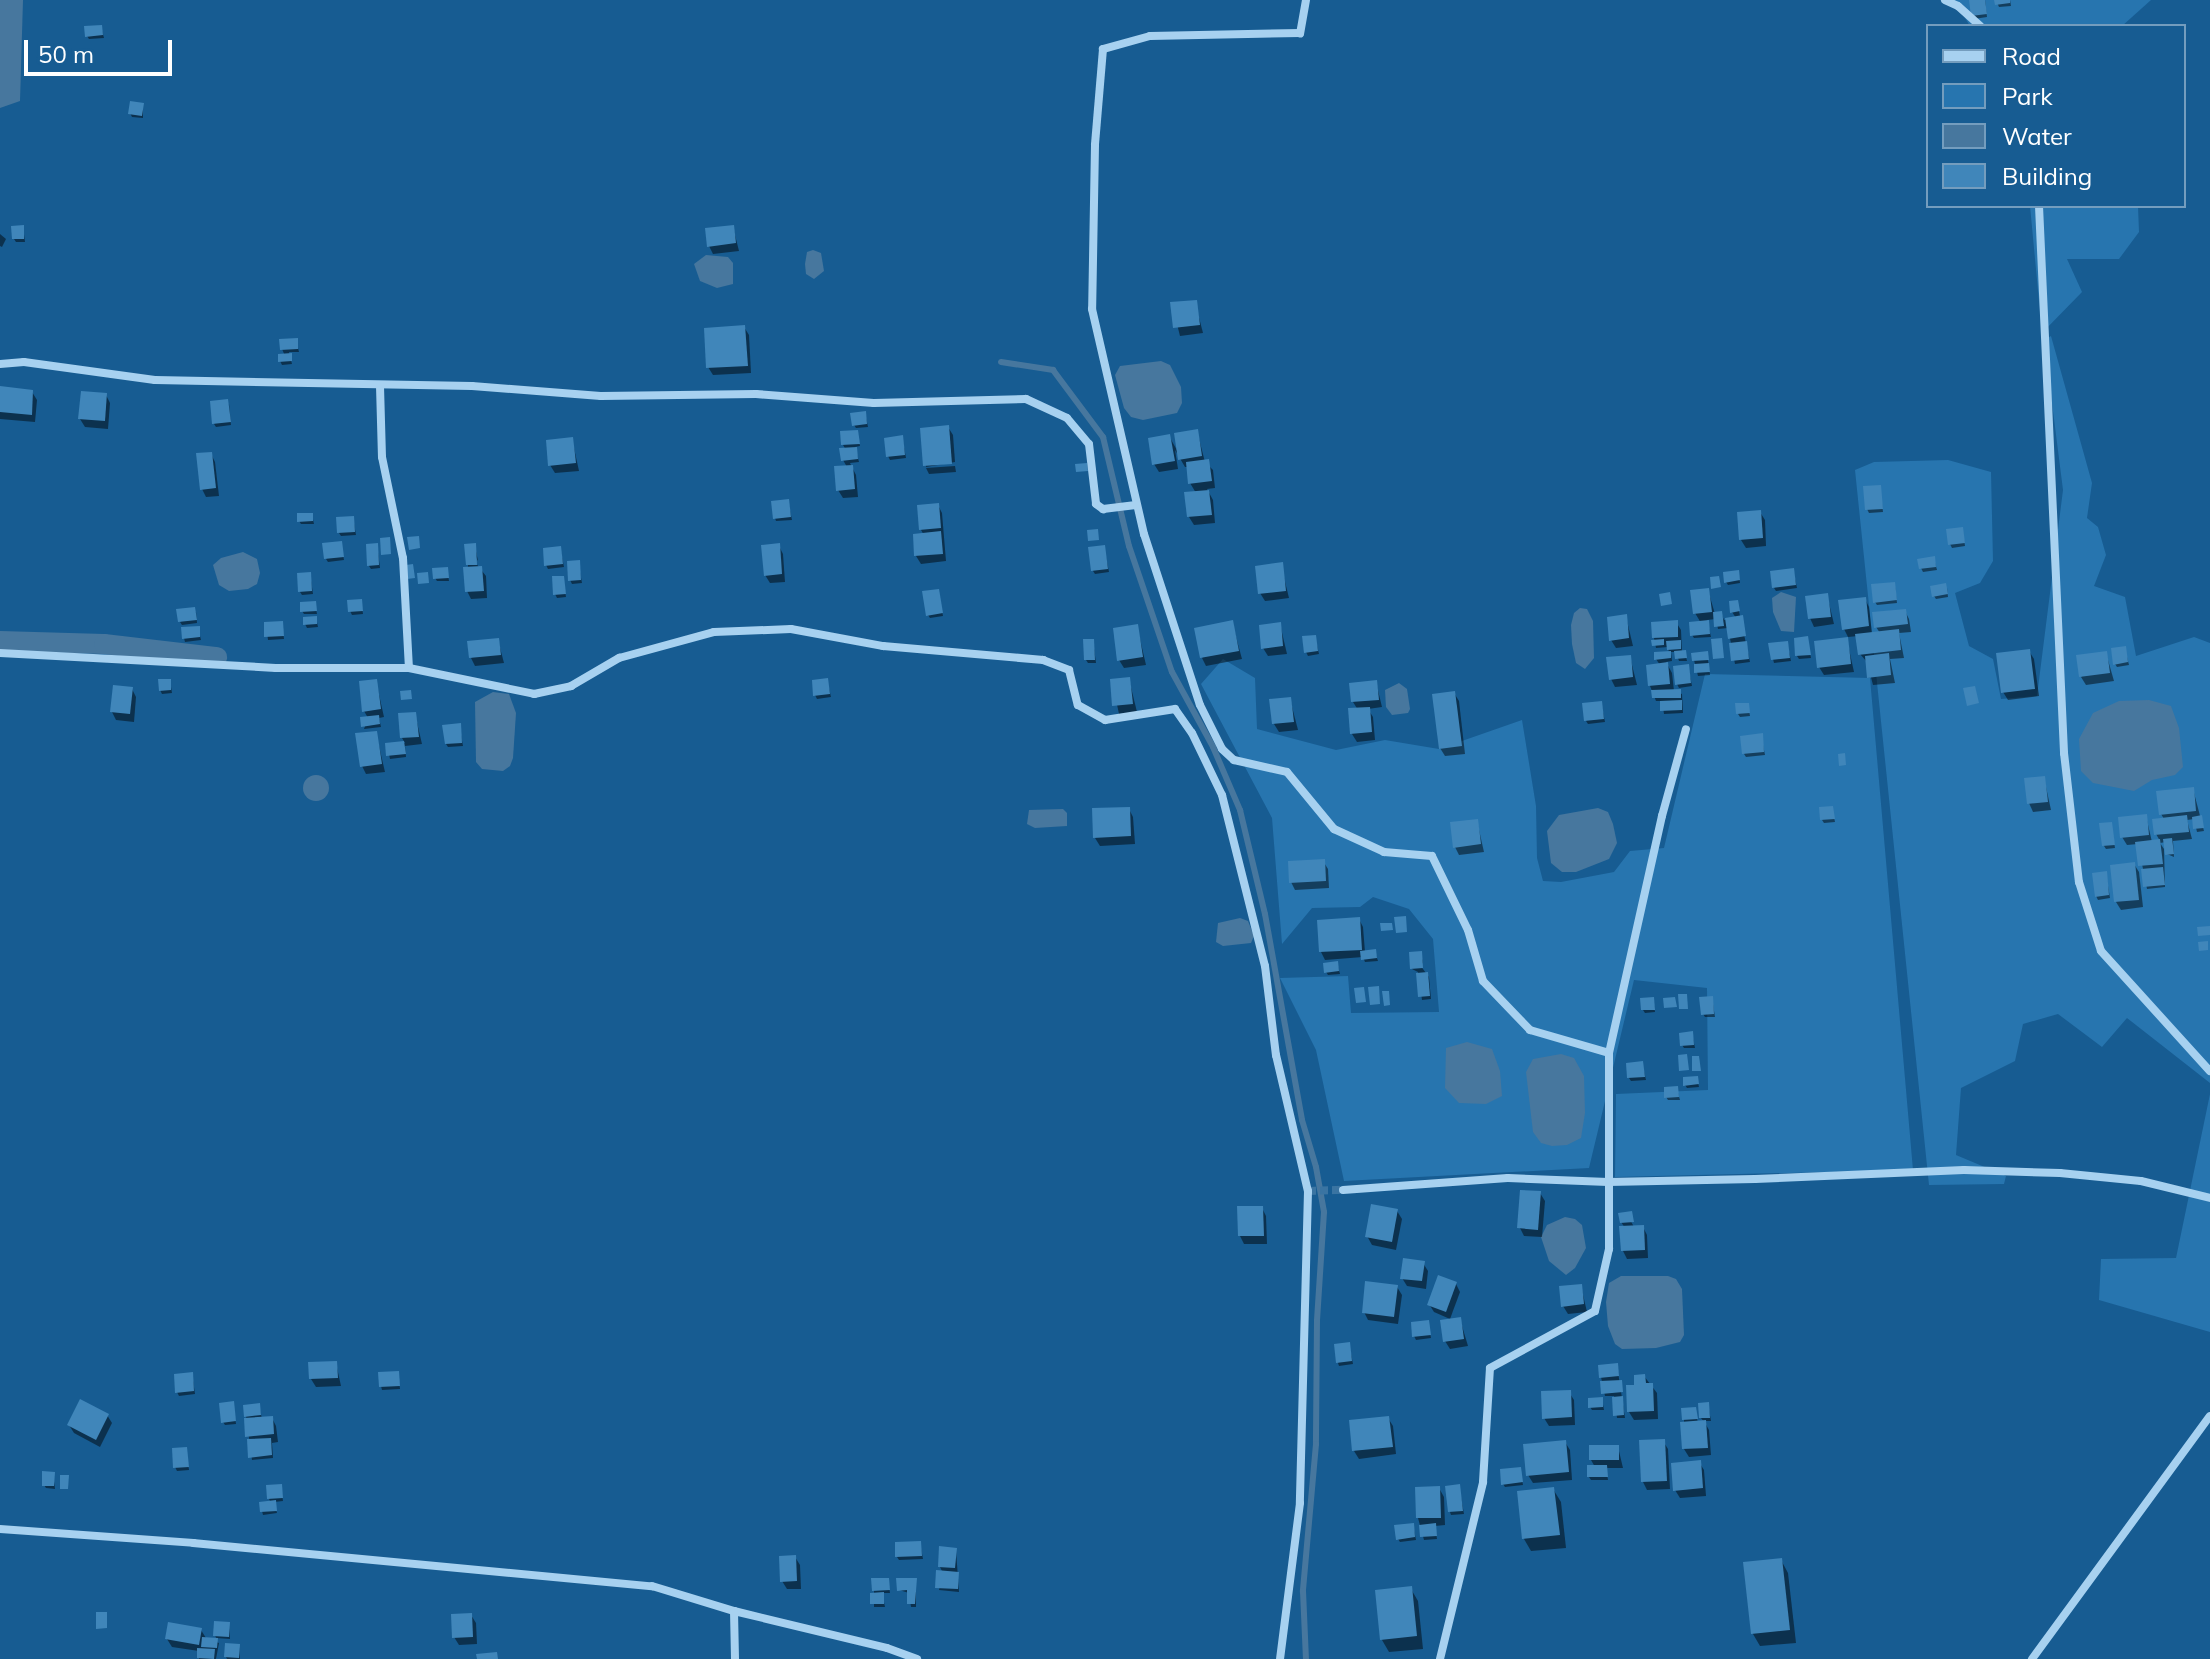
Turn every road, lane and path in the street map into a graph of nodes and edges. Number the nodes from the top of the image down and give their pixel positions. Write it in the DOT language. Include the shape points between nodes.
graph roads {
  1 [pos="1306,0"];
  2 [pos="1945,0"];
  3 [pos="1978,24"];
  4 [pos="2039,208"];
  5 [pos="0,364"];
  6 [pos="380,386"];
  7 [pos="1136,505"];
  8 [pos="0,653"];
  9 [pos="409,668"];
  10 [pos="1686,729"];
  11 [pos="1609,1053"];
  12 [pos="2210,1071"];
  13 [pos="1608,1182"];
  14 [pos="1343,1190"];
  15 [pos="2210,1198"];
  16 [pos="2210,1416"];
  17 [pos="0,1529"];
  18 [pos="734,1611"];
  19 [pos="735,1659"];
  20 [pos="917,1659"];
  21 [pos="1280,1659"];
  22 [pos="1440,1659"];
  23 [pos="2032,1659"];
  1 -- 7 [label="street" via="1300,33 1150,36 1103,49 1092,309"];
  2 -- 3 [label="street"];
  4 -- 12 [label="street" via="2064,753 2079,882 2101,951"];
  5 -- 6 [label="street" via="24,362 155,380"];
  6 -- 7 [label="street" via="472,386 601,396 756,394 874,403 1026,399 1067,418 1089,444 1096,504 1103,509"];
  6 -- 9 [label="street" via="382,457 403,558"];
  7 -- 11 [label="street" via="1191,679 1222,749 1234,760 1287,772 1334,829 1384,852 1432,856 1468,930 1483,981 1530,1030"];
  8 -- 9 [label="street" via="276,668"];
  9 -- 21 [label="street" via="534,694 571,686 619,658 714,632 791,629 883,646 1043,660 1069,670 1078,705 1105,720 1175,709 1222,795 1265,966 1276,1055 1308,1191 1300,1503"];
  10 -- 11 [label="street"];
  11 -- 13 [label="street"];
  13 -- 14 [label="street" via="1508,1178"];
  13 -- 15 [label="street" via="1964,1170 2141,1181"];
  13 -- 22 [label="street" via="1609,1249 1595,1311 1490,1368 1483,1482"];
  16 -- 23 [label="street"];
  17 -- 18 [label="street" via="652,1586"];
  18 -- 19 [label="street"];
  18 -- 20 [label="street"];
}
